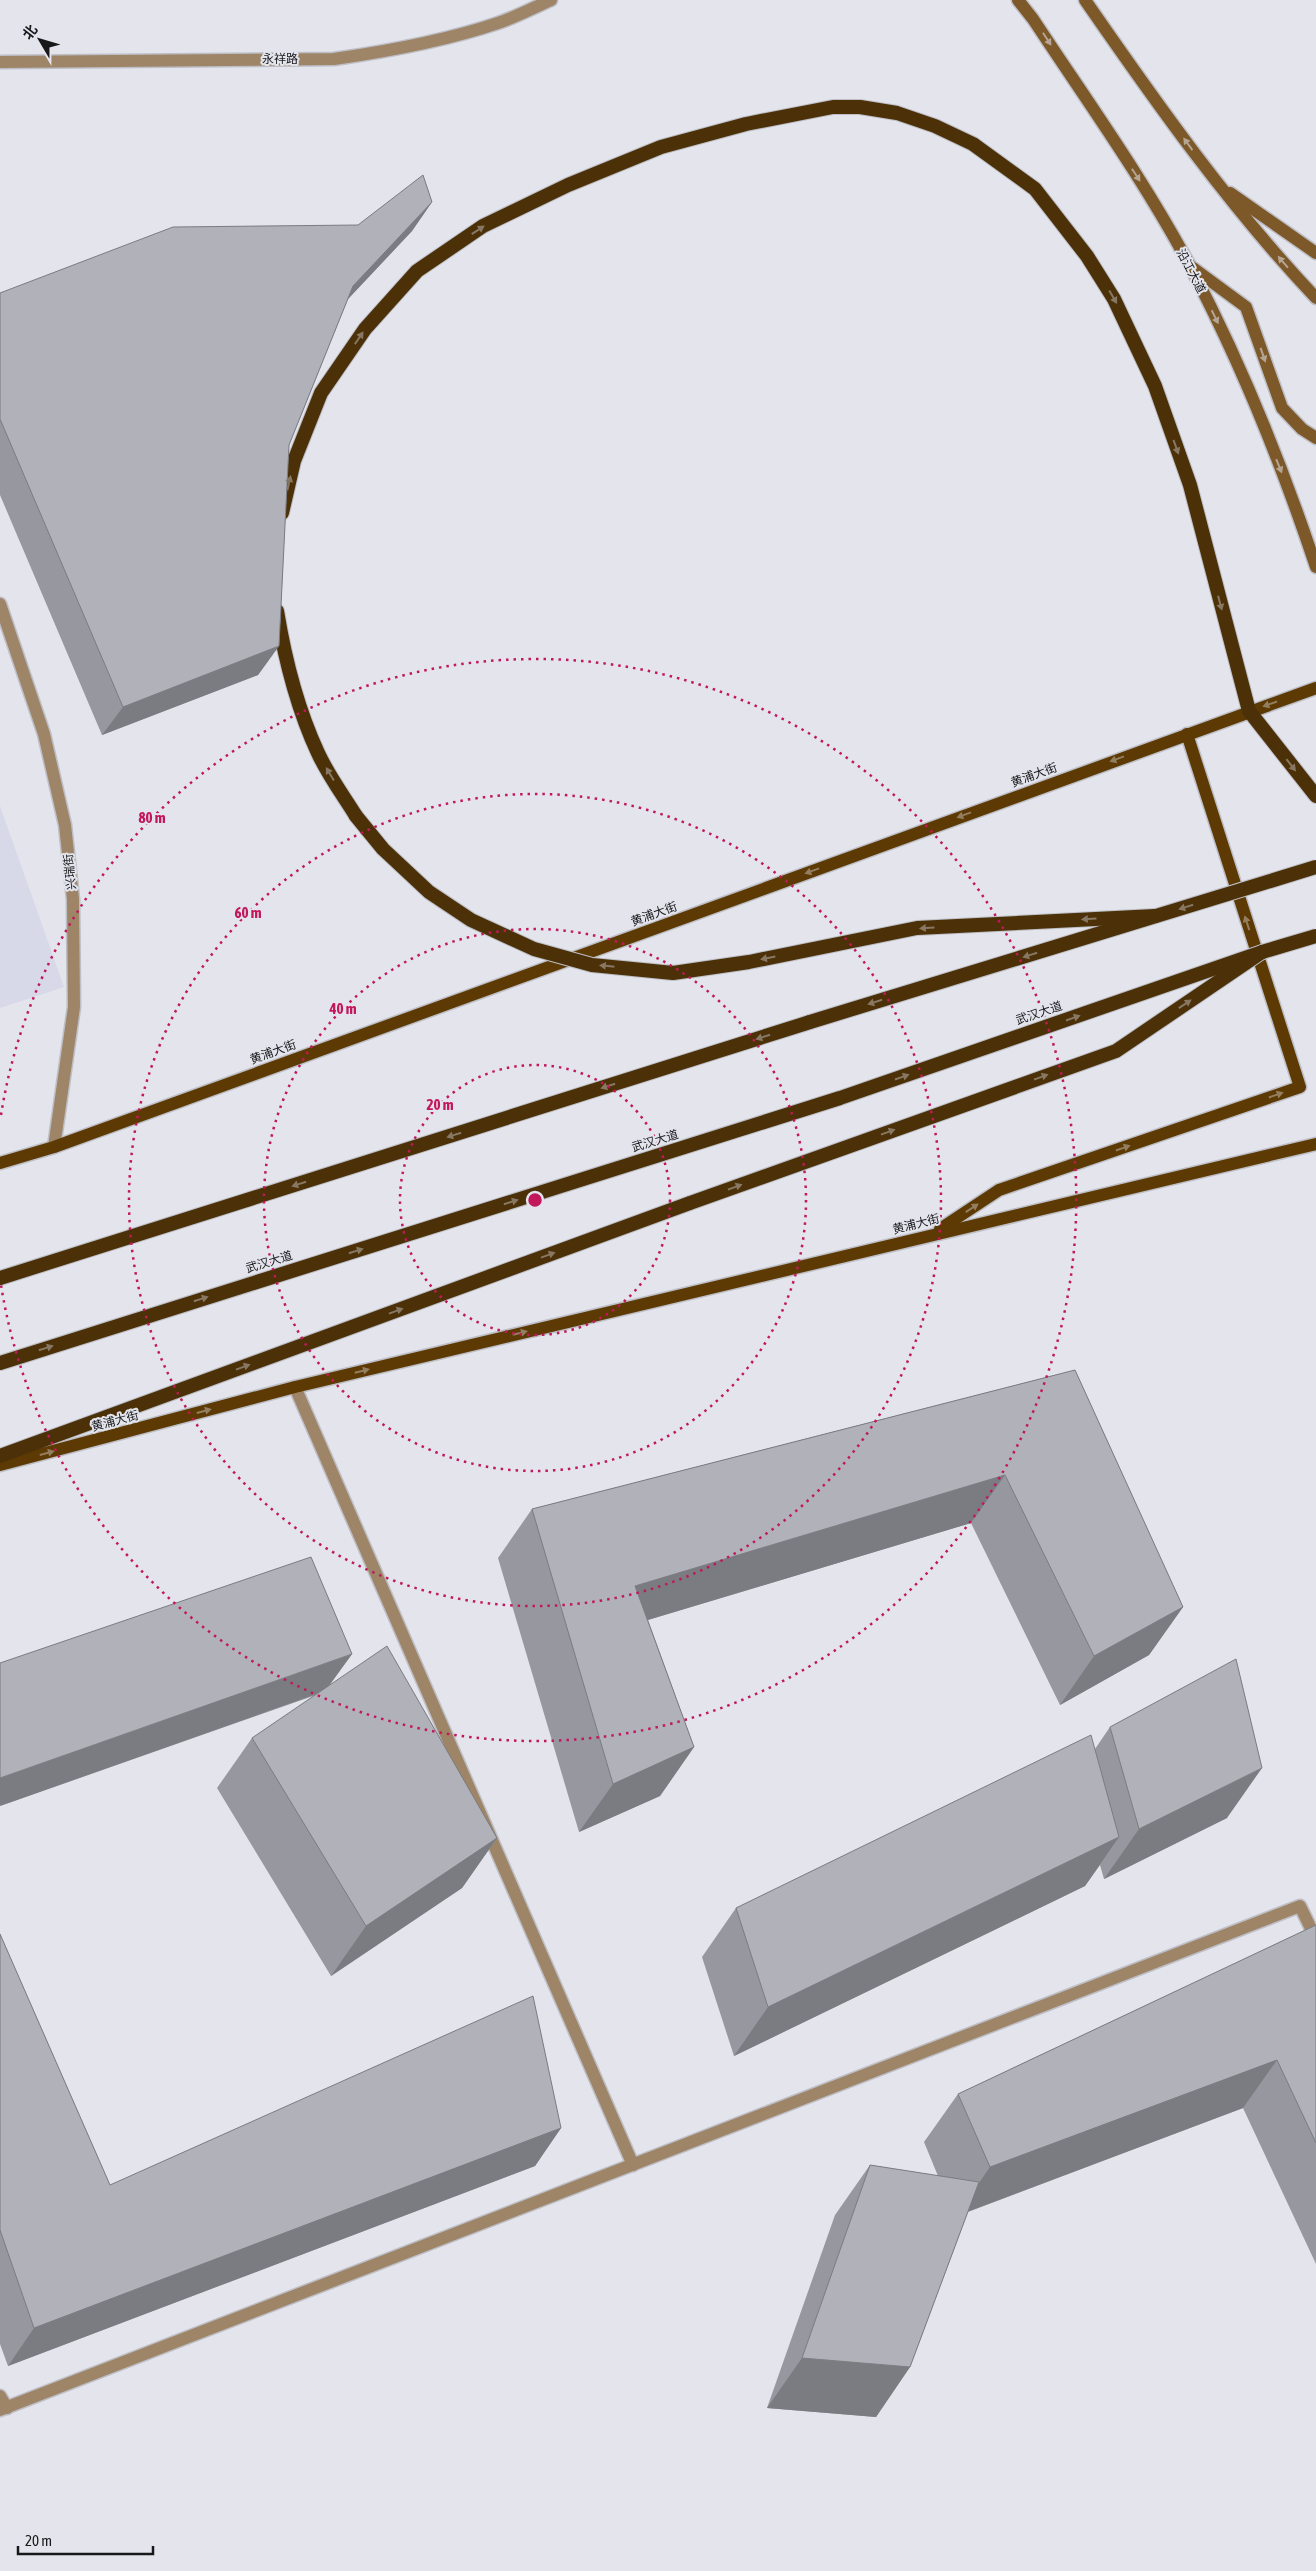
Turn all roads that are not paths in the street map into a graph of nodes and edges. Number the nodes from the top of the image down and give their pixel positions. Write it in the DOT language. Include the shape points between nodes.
graph roads {
  1 [pos="551,0"];
  2 [pos="1018,0"];
  3 [pos="1085,0"];
  4 [pos="0,62"];
  5 [pos="1217,184"];
  6 [pos="1316,253"];
  7 [pos="1191,267"];
  8 [pos="1316,298"];
  9 [pos="1316,438"];
  10 [pos="280,525"];
  11 [pos="1316,567"];
  12 [pos="276,592"];
  13 [pos="0,604"];
  14 [pos="1316,688"];
  15 [pos="1249,711"];
  16 [pos="1187,734"];
  17 [pos="1316,796"];
  18 [pos="1316,866"];
  19 [pos="1156,916"];
  20 [pos="1316,936"];
  21 [pos="1262,952"];
  22 [pos="1316,1144"];
  23 [pos="54,1147"];
  24 [pos="0,1163"];
  25 [pos="932,1234"];
  26 [pos="0,1278"];
  27 [pos="0,1363"];
  28 [pos="295,1387"];
  29 [pos="0,1456"];
  30 [pos="0,1465"];
  31 [pos="1316,1939"];
  32 [pos="633,2165"];
  33 [pos="0,2396"];
  34 [pos="4,2409"];
  1 -- 4 [label="street, 永祥路" via="500,22 452,37 334,59"];
  2 -- 7 [label="main road, 沿江大道, one-way" via="1140,181"];
  5 -- 3 [label="main road, one-way"];
  5 -- 6 [label="main road"];
  8 -- 5 [label="main road, one-way"];
  7 -- 9 [label="main road, one-way" via="1246,307 1282,408 1302,430"];
  7 -- 11 [label="main road, 沿江大道, one-way" via="1235,356"];
  10 -- 15 [label="highway, one-way" via="294,461 321,393 365,329 417,271 483,226 568,185 661,147 746,124 833,107 860,107 897,113 973,144 1035,189 1087,256 1114,299 1155,386 1190,485"];
  19 -- 12 [label="highway, one-way, bridge" via="917,928 748,962 673,973 592,965 534,949 471,920 429,892 383,849 356,816 319,754 296,698 282,646"];
  13 -- 23 [label="street, 兴瑞街" via="44,734 65,825 73,899 74,1007"];
  14 -- 15 [label="main road, 黄浦大街, one-way"];
  15 -- 16 [label="main road, 黄浦大街"];
  15 -- 17 [label="highway, one-way"];
  16 -- 23 [label="main road, 黄浦大街, one-way"];
  25 -- 16 [label="main road, one-way" via="1000,1190 1300,1087"];
  18 -- 19 [label="highway, one-way, bridge"];
  19 -- 26 [label="highway, one-way, bridge"];
  20 -- 21 [label="highway, 武汉大道, bridge"];
  27 -- 21 [label="highway, 武汉大道, one-way, bridge" via="840,1098"];
  29 -- 21 [label="highway, one-way, bridge" via="1116,1051"];
  22 -- 25 [label="main road, 黄浦大街"];
  23 -- 24 [label="main road, 黄浦大街"];
  28 -- 25 [label="main road, 黄浦大街, one-way"];
  30 -- 28 [label="main road, 黄浦大街, one-way"];
  28 -- 32 [label="street"];
  31 -- 32 [label="street" via="1300,1906"];
  32 -- 34 [label="street"];
  33 -- 34 [label="street"];
}
